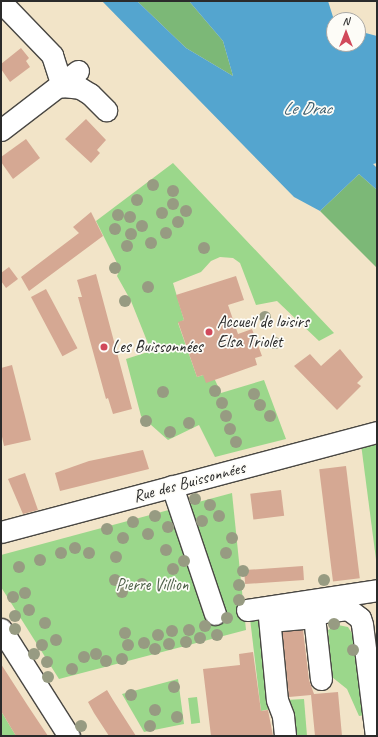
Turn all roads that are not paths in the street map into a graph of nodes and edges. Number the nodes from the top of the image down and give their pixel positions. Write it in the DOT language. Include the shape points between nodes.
graph roads {
  1 [pos="1,2"];
  2 [pos="78,72"];
  3 [pos="62,86"];
  4 [pos="106,110"];
  5 [pos="1,130"];
  6 [pos="377,432"];
  7 [pos="172,486"];
  8 [pos="1,532"];
  9 [pos="377,590"];
  10 [pos="247,610"];
  11 [pos="215,614"];
  12 [pos="269,614"];
  13 [pos="314,617"];
  14 [pos="1,629"];
  15 [pos="321,679"];
  16 [pos="69,736"];
  17 [pos="285,736"];
  18 [pos="376,736"];
  1 -- 3 [label="street" via="52,55"];
  2 -- 3 [label="street"];
  3 -- 4 [label="street" via="80,88"];
  3 -- 5 [label="street"];
  6 -- 7 [label="street, Rue des Buissonnées"];
  7 -- 8 [label="street, Rue des Buissonnées"];
  7 -- 11 [label="street"];
  9 -- 12 [label="street"];
  10 -- 12 [label="street"];
  12 -- 13 [label="street"];
  12 -- 17 [label="street" via="277,700 283,716"];
  13 -- 15 [label="street"];
  13 -- 18 [label="street" via="323,612 348,609 360,618"];
  14 -- 16 [label="street"];
}
